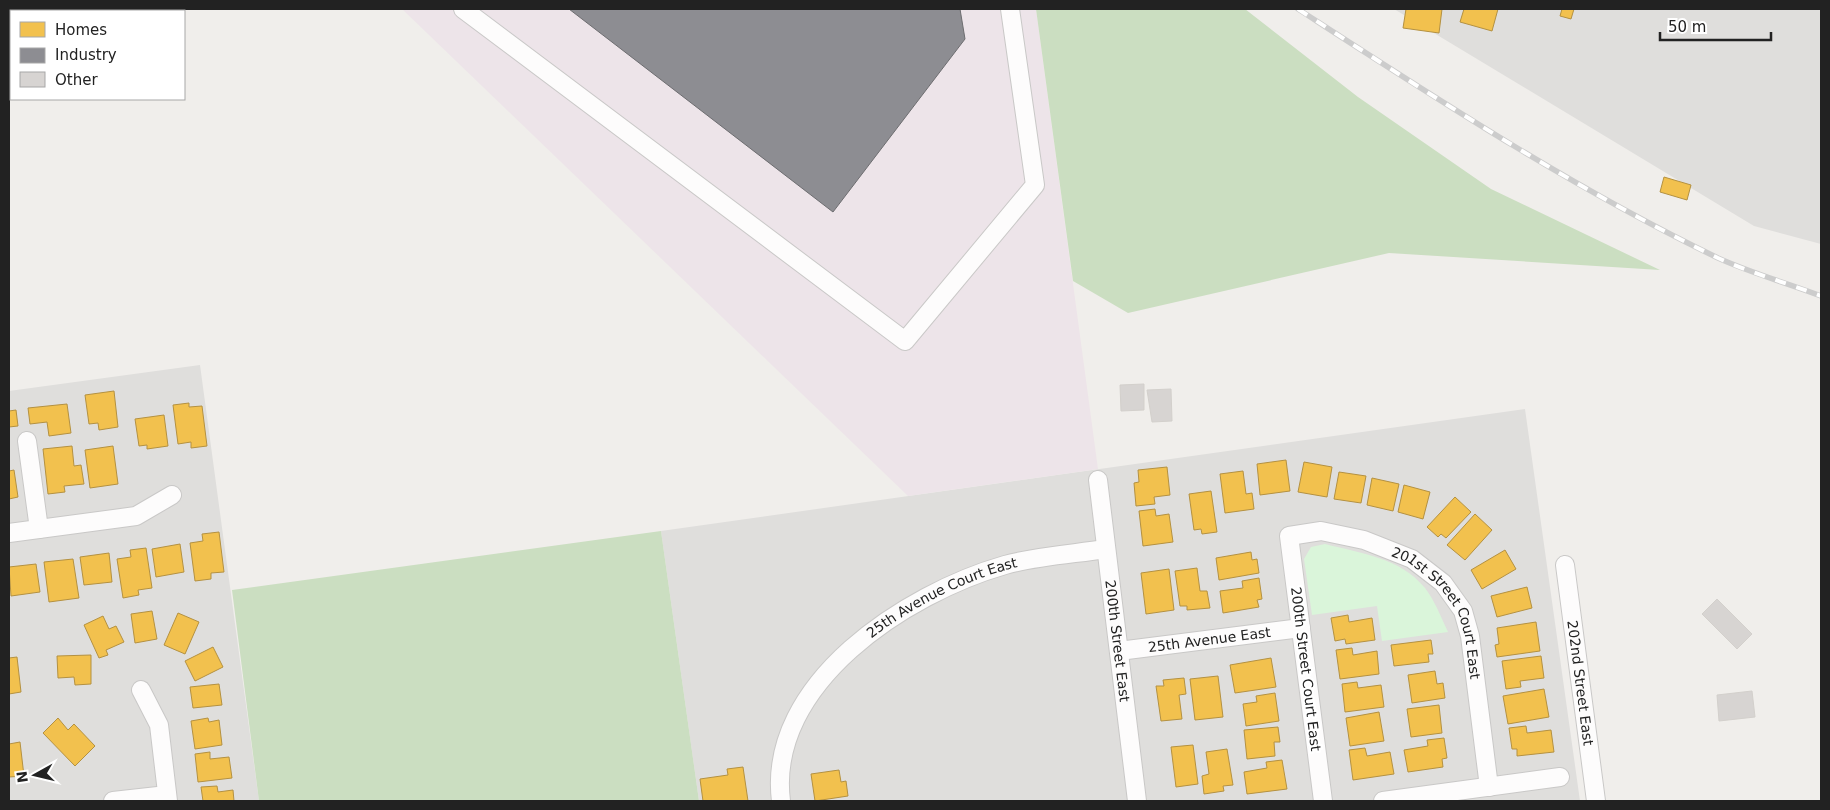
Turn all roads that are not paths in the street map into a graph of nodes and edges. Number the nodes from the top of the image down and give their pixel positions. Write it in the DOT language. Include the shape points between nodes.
graph roads {
  1 [pos="463,9"];
  2 [pos="1010,9"];
  3 [pos="27,440"];
  4 [pos="1098,480"];
  5 [pos="172,495"];
  6 [pos="39,528"];
  7 [pos="9,532"];
  8 [pos="1289,536"];
  9 [pos="1106,549"];
  10 [pos="1565,565"];
  11 [pos="1301,628"];
  12 [pos="1119,651"];
  13 [pos="141,690"];
  14 [pos="1560,777"];
  15 [pos="1489,786"];
  16 [pos="168,798"];
  17 [pos="113,801"];
  18 [pos="781,801"];
  19 [pos="1138,801"];
  20 [pos="1324,801"];
  21 [pos="1383,801"];
  22 [pos="1596,801"];
  1 -- 2 [label="street" via="906,341 1035,185"];
  3 -- 6 [label="street"];
  4 -- 9 [label="street, 200th Street East"];
  5 -- 6 [label="street" via="136,516"];
  6 -- 7 [label="street"];
  8 -- 11 [label="street, 200th Street Court East"];
  8 -- 15 [label="street, 201st Street Court East" via="1321,531 1364,540 1412,559 1443,583 1463,611 1470,636"];
  9 -- 12 [label="street, 200th Street East"];
  9 -- 18 [label="street, 25th Avenue Court East" via="1007,565 921,600 886,622 851,650 807,700 794,722 780,763"];
  10 -- 22 [label="street, 202nd Street East"];
  11 -- 12 [label="street, 25th Avenue East"];
  11 -- 20 [label="street, 200th Street Court East"];
  12 -- 19 [label="street, 200th Street East"];
  13 -- 16 [label="street" via="159,725"];
  14 -- 15 [label="street"];
  15 -- 21 [label="street"];
  16 -- 17 [label="street"];
}
